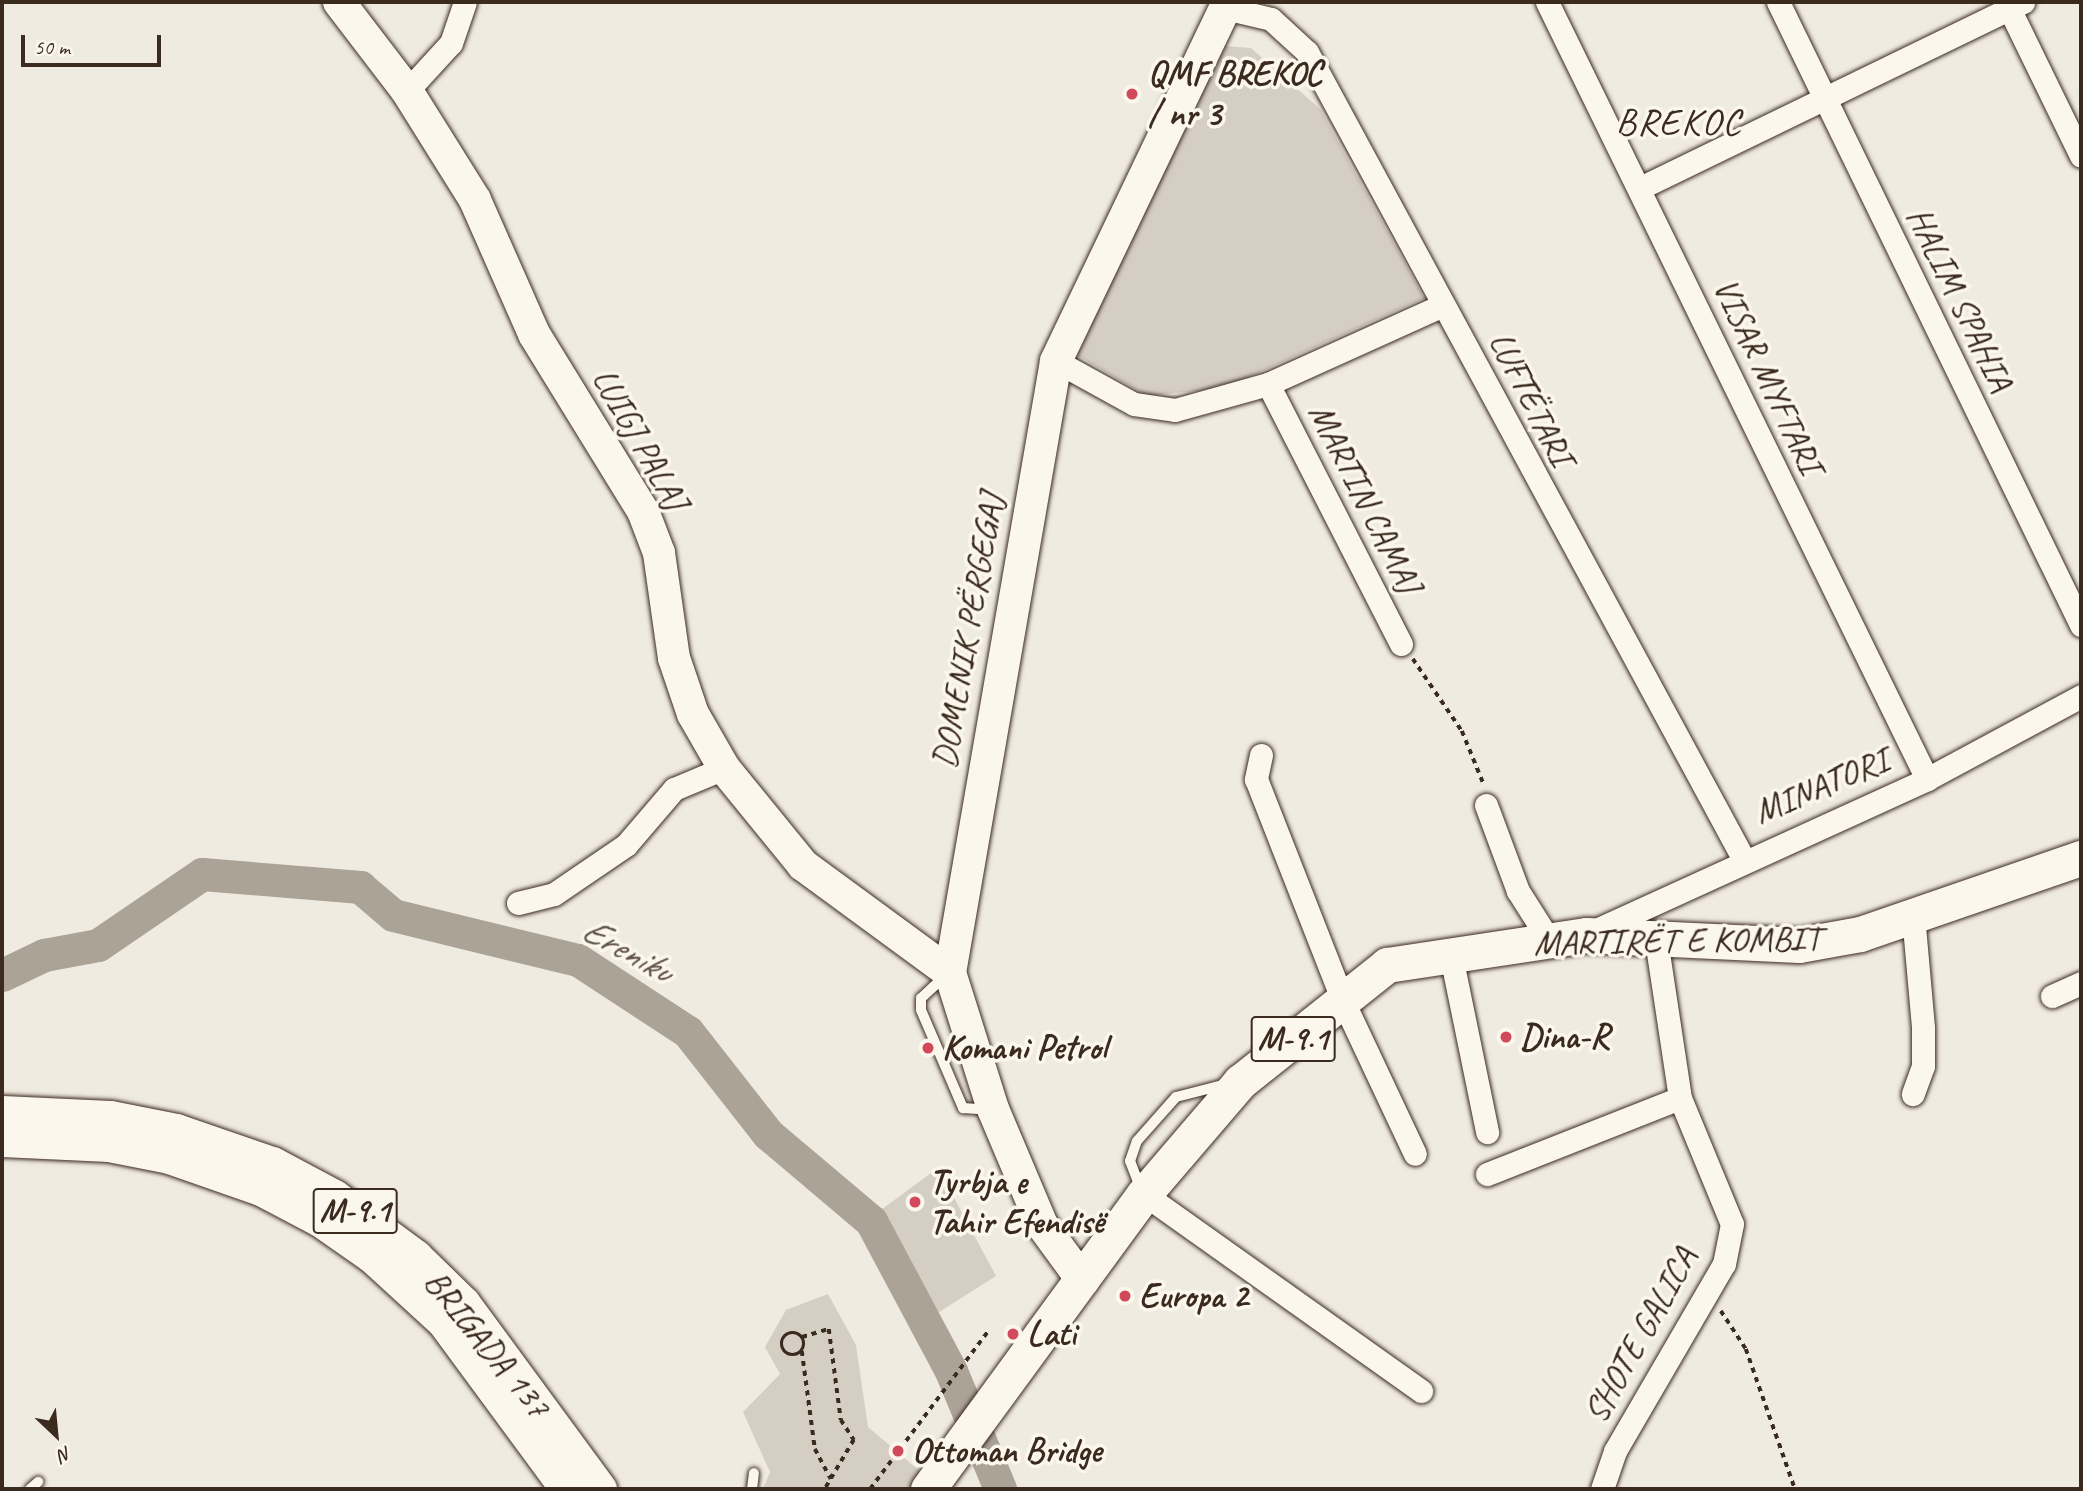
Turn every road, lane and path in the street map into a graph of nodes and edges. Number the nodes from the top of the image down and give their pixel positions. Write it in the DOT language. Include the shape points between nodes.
graph roads {
  1 [pos="339,2"];
  2 [pos="465,2"];
  3 [pos="1547,2"];
  4 [pos="1778,2"];
  5 [pos="2013,4"];
  6 [pos="1227,5"];
  7 [pos="407,92"];
  8 [pos="1825,98"];
  9 [pos="2081,156"];
  10 [pos="1640,188"];
  11 [pos="1443,305"];
  12 [pos="1056,361"];
  13 [pos="1268,384"];
  14 [pos="2081,625"];
  15 [pos="1401,644"];
  16 [pos="2081,696"];
  17 [pos="1261,755"];
  18 [pos="724,768"];
  19 [pos="1927,779"];
  20 [pos="1486,805"];
  21 [pos="1743,858"];
  22 [pos="2081,858"];
  23 [pos="518,903"];
  24 [pos="1913,915"];
  25 [pos="1586,935"];
  26 [pos="1549,940"];
  27 [pos="1656,940"];
  28 [pos="1450,951"];
  29 [pos="950,973"];
  30 [pos="2081,984"];
  31 [pos="2052,996"];
  32 [pos="1342,999"];
  33 [pos="1913,1094"];
  34 [pos="1680,1098"];
  35 [pos="2,1113"];
  36 [pos="1487,1132"];
  37 [pos="2,1139"];
  38 [pos="1416,1154"];
  39 [pos="1487,1174"];
  40 [pos="1144,1194"];
  41 [pos="1083,1281"];
  42 [pos="1708,1292"];
  43 [pos="988,1331"];
  44 [pos="802,1337"];
  45 [pos="802,1351"];
  46 [pos="1421,1391"];
  47 [pos="754,1473"];
  48 [pos="831,1479"];
  49 [pos="568,1489"];
  50 [pos="598,1489"];
  51 [pos="752,1489"];
  52 [pos="825,1489"];
  53 [pos="870,1489"];
  54 [pos="928,1489"];
  55 [pos="1602,1489"];
  56 [pos="1795,1489"];
  1 -- 7 [label="main road, LUIGJ PALAJ"];
  2 -- 7 [label="street" via="451,43"];
  3 -- 10 [label="street, VISAR MYFTARI"];
  4 -- 8 [label="street, HALIM SPAHIA"];
  5 -- 8 [label="street"];
  5 -- 9 [label="street"];
  6 -- 11 [label="street, LUFTËTARI" via="1271,19 1307,52"];
  6 -- 12 [label="main road, DOMENIK PËRGEGAJ"];
  7 -- 18 [label="main road, LUIGJ PALAJ" via="475,200 534,334 653,531 674,658 693,714"];
  8 -- 10 [label="street"];
  8 -- 14 [label="street, HALIM SPAHIA"];
  10 -- 19 [label="street, VISAR MYFTARI"];
  11 -- 13 [label="street, MARTIN CAMAJ"];
  11 -- 21 [label="street, LUFTËTARI" via="1561,533 1613,609"];
  12 -- 13 [label="street, MARTIN CAMAJ" via="1157,412"];
  12 -- 29 [label="main road, DOMENIK PËRGEGAJ"];
  13 -- 15 [label="street, MARTIN CAMAJ"];
  15 -- 20 [label="path" via="1462,731 1482,773"];
  16 -- 19 [label="street, MINATORI"];
  17 -- 32 [label="street" via="1256,779"];
  18 -- 23 [label="street" via="674,789 625,845 554,894"];
  18 -- 29 [label="main road, LUIGJ PALAJ" via="803,865"];
  19 -- 21 [label="street, MINATORI"];
  20 -- 26 [label="street" via="1518,891"];
  21 -- 25 [label="street, MINATORI"];
  22 -- 24 [label="main road, MARTIRËT E KOMBIT / M-9.1"];
  24 -- 27 [label="main road, MARTIRËT E KOMBIT / M-9.1" via="1799,946"];
  24 -- 33 [label="street" via="1923,1028 1923,1066"];
  25 -- 26 [label="main road, MARTIRËT E KOMBIT / M-9.1"];
  25 -- 27 [label="main road, MARTIRËT E KOMBIT / M-9.1"];
  26 -- 28 [label="main road, MARTIRËT E KOMBIT / M-9.1"];
  27 -- 34 [label="street, SHOTE GALICA"];
  28 -- 32 [label="main road, MARTIRËT E KOMBIT / M-9.1" via="1387,965"];
  28 -- 36 [label="street"];
  29 -- 41 [label="main road, DOMENIK PËRGEGAJ" via="993,1109 1042,1225"];
  30 -- 31 [label="street"];
  32 -- 38 [label="street"];
  32 -- 40 [label="main road, MARTIRËT E KOMBIT / M-9.1" via="1240,1082"];
  34 -- 39 [label="street"];
  34 -- 42 [label="street, SHOTE GALICA" via="1732,1224 1724,1264"];
  35 -- 50 [label="main road, BRIGADA 137 / M-9.1" via="110,1118 176,1131 272,1164 334,1197 407,1250 463,1304"];
  37 -- 49 [label="main road, BRIGADA 137 / M-9.1" via="109,1144 169,1156 261,1188 320,1219 398,1277 444,1321"];
  40 -- 41 [label="main road, MARTIRËT E KOMBIT / M-9.1"];
  40 -- 46 [label="street"];
  41 -- 54 [label="main road, M-9.1"];
  42 -- 55 [label="street, SHOTE GALICA" via="1615,1451"];
  42 -- 56 [label="path" via="1746,1349"];
  43 -- 53 [label="path"];
  44 -- 45 [label="path"];
  44 -- 45 [label="path" via="789,1334 782,1346 789,1355"];
  44 -- 48 [label="path" via="829,1329 841,1420 854,1440"];
  45 -- 48 [label="path" via="815,1449"];
  47 -- 51 [label="lane"];
  48 -- 52 [label="path"];
}
